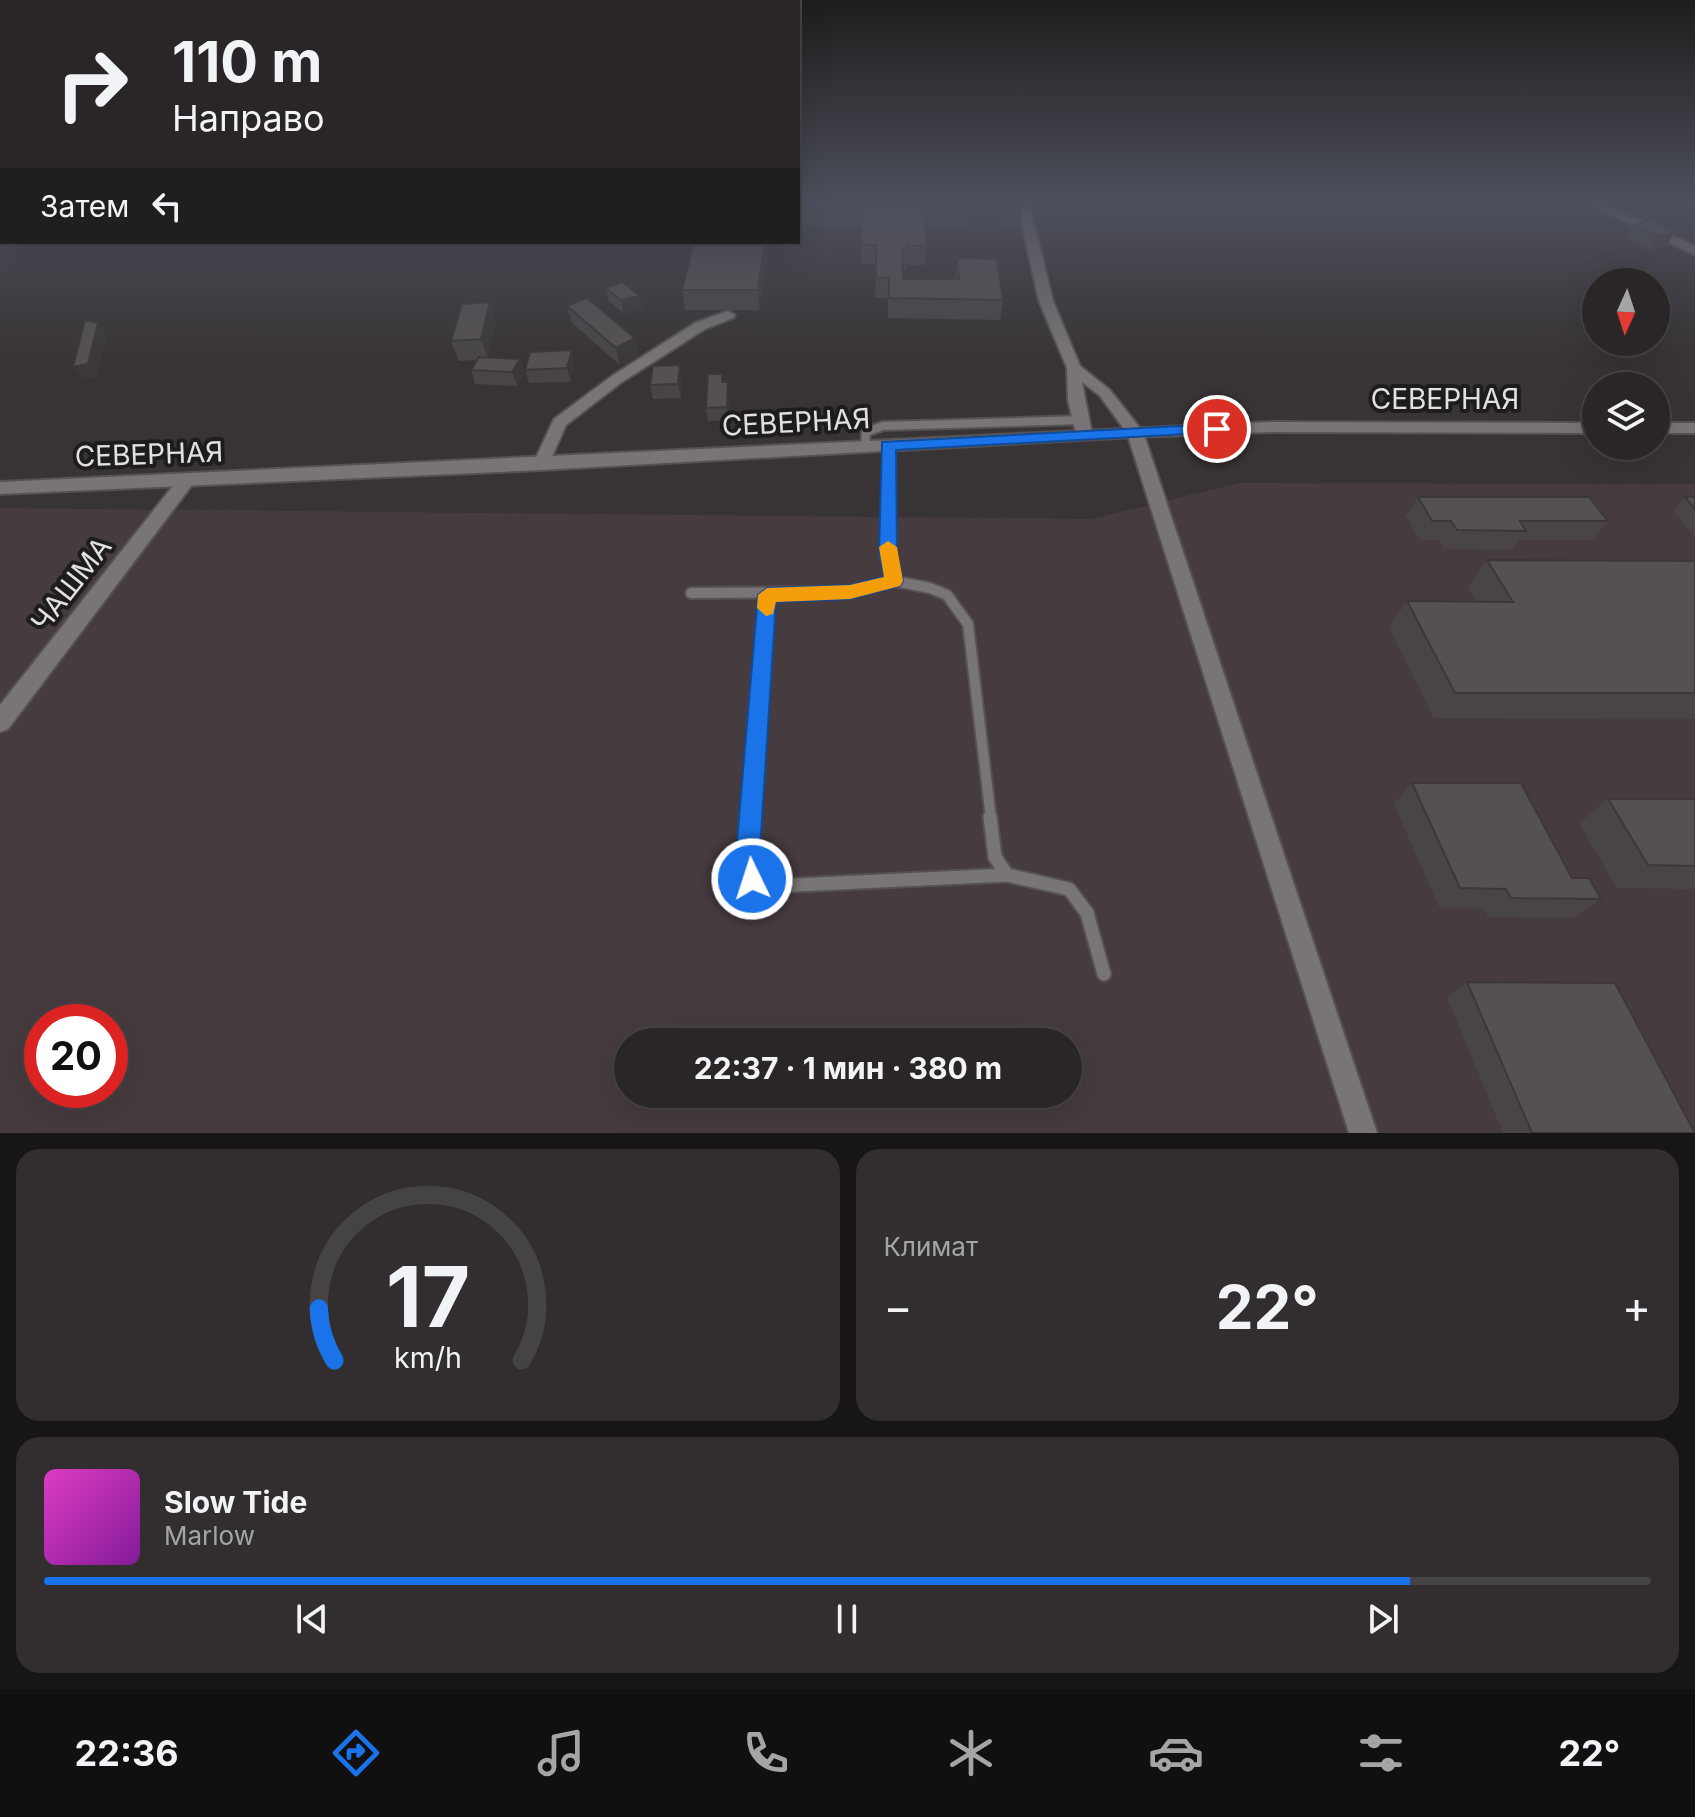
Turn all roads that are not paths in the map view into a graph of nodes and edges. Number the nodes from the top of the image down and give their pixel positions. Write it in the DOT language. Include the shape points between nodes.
graph roads {
  1 [pos="1035,256"];
  2 [pos="728,315"];
  3 [pos="1074,368"];
  4 [pos="1082,427"];
  5 [pos="1582,428"];
  6 [pos="1670,428"];
  7 [pos="1695,428"];
  8 [pos="1135,432"];
  9 [pos="888,445"];
  10 [pos="865,446"];
  11 [pos="541,464"];
  12 [pos="186,481"];
  13 [pos="0,488"];
  14 [pos="894,581"];
  15 [pos="691,593"];
  16 [pos="767,595"];
  17 [pos="0,722"];
  18 [pos="1007,875"];
  19 [pos="1104,974"];
  20 [pos="1363,1133"];
  1 -- 3 [label="street" via="1046,301"];
  2 -- 11 [label="street" via="700,326 559,422"];
  3 -- 4 [label="street"];
  3 -- 8 [label="street" via="1105,393"];
  4 -- 8 [label="main road, СЕВЕРНАЯ"];
  4 -- 9 [label="main road, СЕВЕРНАЯ"];
  4 -- 10 [label="lane" via="883,426 866,432"];
  5 -- 8 [label="main road, СЕВЕРНАЯ"];
  6 -- 7 [label="main road"];
  8 -- 20 [label="street"];
  9 -- 10 [label="main road, СЕВЕРНАЯ"];
  9 -- 14 [label="lane" via="888,553"];
  10 -- 11 [label="main road, СЕВЕРНАЯ"];
  11 -- 12 [label="main road, СЕВЕРНАЯ"];
  12 -- 13 [label="main road, СЕВЕРНАЯ"];
  12 -- 17 [label="main road, ЧАШМА"];
  14 -- 16 [label="lane" via="850,592"];
  14 -- 18 [label="lane" via="945,591 968,624 995,857"];
  15 -- 16 [label="lane"];
  16 -- 18 [label="lane" via="747,865 752,879 775,886"];
  18 -- 19 [label="lane" via="1069,889 1087,913"];
}
